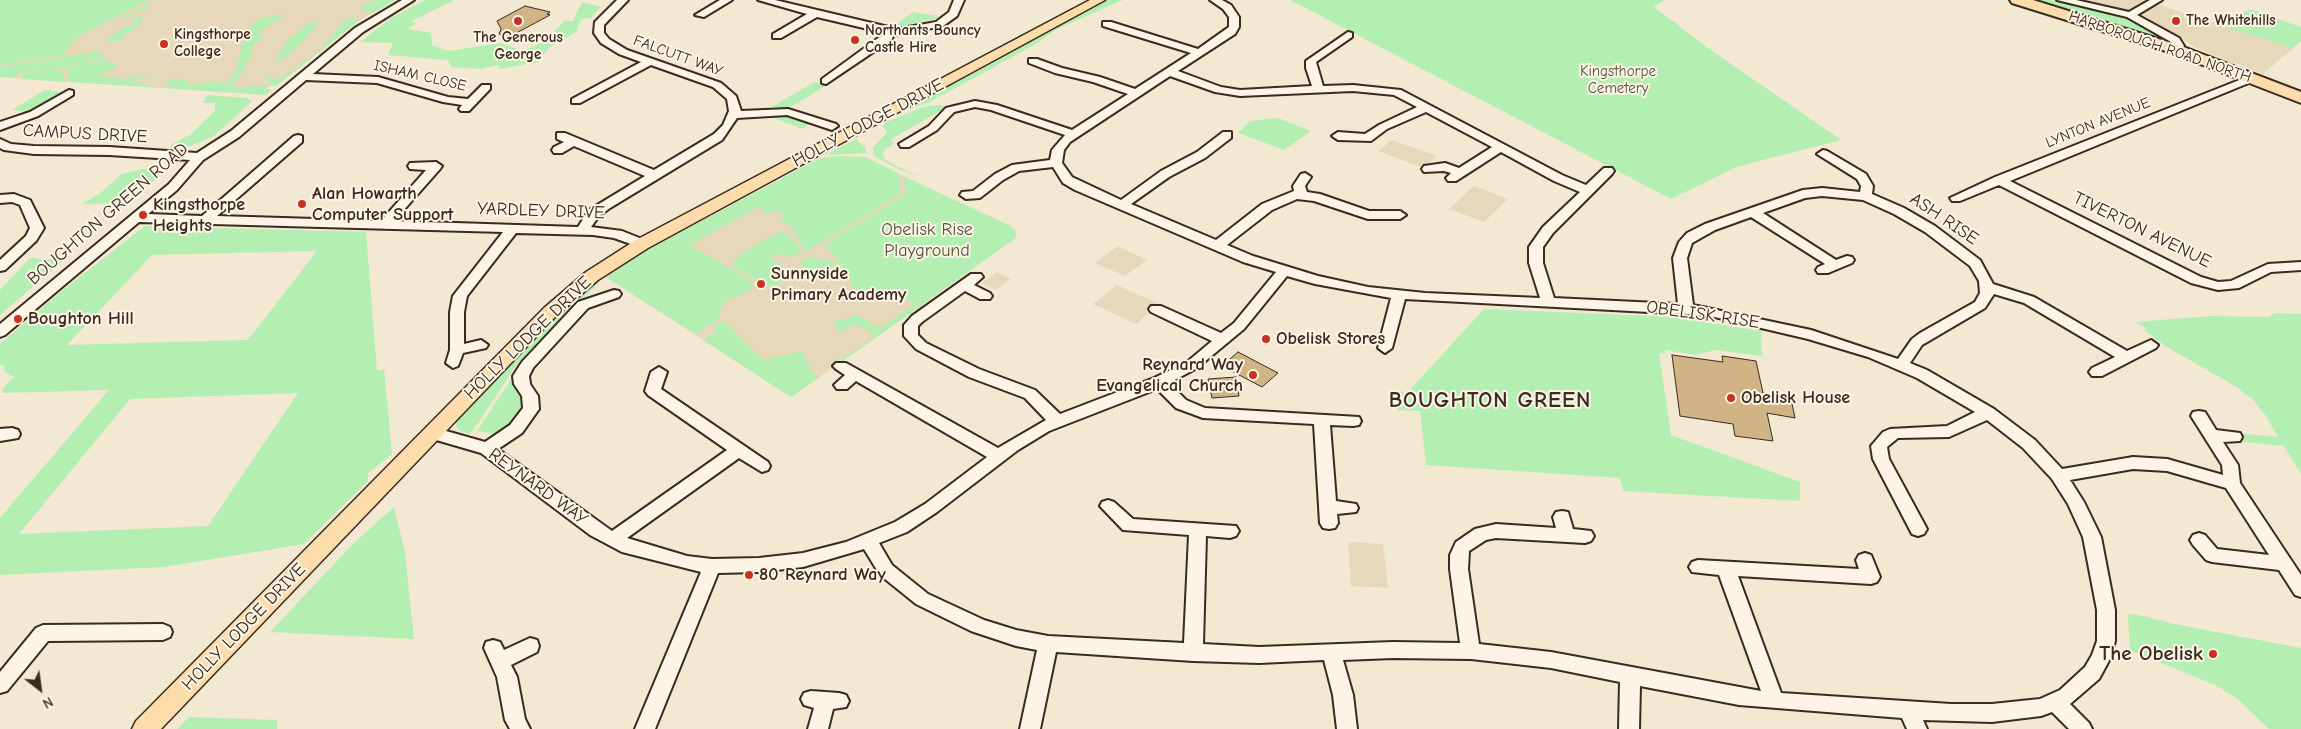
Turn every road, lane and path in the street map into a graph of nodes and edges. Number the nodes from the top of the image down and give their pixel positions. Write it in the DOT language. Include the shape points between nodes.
graph roads {
  1 [pos="409,0"];
  2 [pos="623,0"];
  3 [pos="727,0"];
  4 [pos="763,0"];
  5 [pos="959,0"];
  6 [pos="1099,0"];
  7 [pos="2017,0"];
  8 [pos="2062,0"];
  9 [pos="2158,0"];
  10 [pos="1222,1"];
  11 [pos="814,14"];
  12 [pos="700,15"];
  13 [pos="2130,15"];
  14 [pos="587,21"];
  15 [pos="601,21"];
  16 [pos="1117,25"];
  17 [pos="891,32"];
  18 [pos="777,36"];
  19 [pos="1348,39"];
  20 [pos="2175,49"];
  21 [pos="1200,53"];
  22 [pos="651,61"];
  23 [pos="1039,61"];
  24 [pos="1169,72"];
  25 [pos="302,77"];
  26 [pos="814,78"];
  27 [pos="2252,78"];
  28 [pos="486,87"];
  29 [pos="1320,90"];
  30 [pos="69,93"];
  31 [pos="1136,93"];
  32 [pos="2301,98"];
  33 [pos="576,101"];
  34 [pos="1428,107"];
  35 [pos="734,115"];
  36 [pos="0,126"];
  37 [pos="808,129"];
  38 [pos="1074,134"];
  39 [pos="562,136"];
  40 [pos="1206,136"];
  41 [pos="1338,136"];
  42 [pos="909,139"];
  43 [pos="574,142"];
  44 [pos="0,143"];
  45 [pos="297,145"];
  46 [pos="1501,147"];
  47 [pos="558,150"];
  48 [pos="1823,154"];
  49 [pos="199,157"];
  50 [pos="1056,163"];
  51 [pos="414,166"];
  52 [pos="1428,169"];
  53 [pos="1608,170"];
  54 [pos="654,176"];
  55 [pos="1305,177"];
  56 [pos="1999,180"];
  57 [pos="1588,190"];
  58 [pos="1301,195"];
  59 [pos="1865,196"];
  60 [pos="974,197"];
  61 [pos="0,198"];
  62 [pos="1956,198"];
  63 [pos="1122,206"];
  64 [pos="1753,212"];
  65 [pos="1402,213"];
  66 [pos="136,218"];
  67 [pos="206,219"];
  68 [pos="386,224"];
  69 [pos="512,228"];
  70 [pos="582,230"];
  71 [pos="642,244"];
  72 [pos="1217,246"];
  73 [pos="1835,265"];
  74 [pos="2301,266"];
  75 [pos="0,267"];
  76 [pos="1283,272"];
  77 [pos="1988,287"];
  78 [pos="614,294"];
  79 [pos="1399,294"];
  80 [pos="985,296"];
  81 [pos="1548,302"];
  82 [pos="1156,309"];
  83 [pos="1686,309"];
  84 [pos="0,332"];
  85 [pos="1223,340"];
  86 [pos="480,345"];
  87 [pos="2151,345"];
  88 [pos="1385,348"];
  89 [pos="2126,357"];
  90 [pos="1900,365"];
  91 [pos="841,366"];
  92 [pos="659,372"];
  93 [pos="2097,372"];
  94 [pos="856,374"];
  95 [pos="1159,382"];
  96 [pos="842,385"];
  97 [pos="1988,412"];
  98 [pos="2198,416"];
  99 [pos="1322,420"];
  100 [pos="1057,421"];
  101 [pos="1353,422"];
  102 [pos="432,433"];
  103 [pos="2212,435"];
  104 [pos="2234,437"];
  105 [pos="486,449"];
  106 [pos="738,450"];
  107 [pos="1000,456"];
  108 [pos="762,466"];
  109 [pos="2058,475"];
  110 [pos="2232,484"];
  111 [pos="1108,506"];
  112 [pos="1350,508"];
  113 [pos="1198,529"];
  114 [pos="1918,529"];
  115 [pos="1230,531"];
  116 [pos="1585,536"];
  117 [pos="613,539"];
  118 [pos="2199,540"];
  119 [pos="868,541"];
  120 [pos="1865,560"];
  121 [pos="2284,564"];
  122 [pos="712,566"];
  123 [pos="1698,567"];
  124 [pos="1726,569"];
  125 [pos="2301,590"];
  126 [pos="163,632"];
  127 [pos="1048,644"];
  128 [pos="530,646"];
  129 [pos="1471,651"];
  130 [pos="1331,652"];
  131 [pos="1193,653"];
  132 [pos="1630,675"];
  133 [pos="0,685"];
  134 [pos="825,700"];
  135 [pos="1774,701"];
  136 [pos="2055,702"];
  137 [pos="1909,711"];
  138 [pos="146,729"];
  139 [pos="520,729"];
  140 [pos="646,729"];
  141 [pos="818,729"];
  142 [pos="1030,729"];
  143 [pos="1348,729"];
  144 [pos="1629,729"];
  145 [pos="1917,729"];
  146 [pos="2082,729"];
  1 -- 25 [label="street, BOUGHTON GREEN ROAD" via="359,30"];
  2 -- 15 [label="street"];
  3 -- 12 [label="street"];
  4 -- 11 [label="street"];
  5 -- 17 [label="street" via="953,14 939,24"];
  6 -- 71 [label="main road, HOLLY LODGE DRIVE"];
  7 -- 20 [label="highway, HARBOROUGH ROAD NORTH"];
  8 -- 13 [label="street"];
  9 -- 13 [label="street"];
  10 -- 21 [label="street" via="1234,17 1234,27"];
  11 -- 17 [label="street"];
  11 -- 18 [label="street"];
  13 -- 20 [label="street" via="2175,40 2179,46"];
  14 -- 15 [label="street"];
  15 -- 22 [label="street, FALCUTT WAY" via="599,33 608,44"];
  16 -- 21 [label="street"];
  17 -- 26 [label="street" via="831,83"];
  19 -- 29 [label="street" via="1311,60"];
  20 -- 27 [label="highway, HARBOROUGH ROAD NORTH"];
  21 -- 24 [label="street"];
  22 -- 33 [label="street" via="595,96"];
  22 -- 35 [label="street, FALCUTT WAY" via="722,87 732,98"];
  23 -- 31 [label="street" via="1059,71"];
  24 -- 29 [label="street" via="1228,92 1256,94"];
  24 -- 31 [label="street"];
  25 -- 28 [label="street, ISHAM CLOSE" via="378,80 467,107"];
  25 -- 49 [label="street, BOUGHTON GREEN ROAD" via="235,134"];
  27 -- 32 [label="highway, HARBOROUGH ROAD NORTH"];
  27 -- 56 [label="street, LYNTON AVENUE"];
  29 -- 34 [label="street" via="1388,90"];
  30 -- 36 [label="street" via="34,114"];
  31 -- 38 [label="street"];
  34 -- 41 [label="street" via="1383,127 1367,138"];
  34 -- 46 [label="street"];
  35 -- 37 [label="street" via="788,112 826,124"];
  35 -- 54 [label="street" via="718,137"];
  38 -- 42 [label="street" via="975,104 950,110 934,128"];
  38 -- 50 [label="street" via="1061,144"];
  39 -- 43 [label="street"];
  40 -- 63 [label="street" via="1223,138 1201,155 1165,174"];
  43 -- 47 [label="street"];
  43 -- 54 [label="street"];
  44 -- 49 [label="street, CAMPUS DRIVE" via="34,150"];
  45 -- 67 [label="street"];
  46 -- 52 [label="street" via="1456,175 1445,167"];
  46 -- 57 [label="street" via="1558,178"];
  48 -- 59 [label="street" via="1862,177 1867,186"];
  49 -- 66 [label="street, BOUGHTON GREEN ROAD" via="187,173"];
  50 -- 60 [label="street" via="1011,170"];
  50 -- 63 [label="street, OBELISK RISE" via="1071,183"];
  51 -- 68 [label="street" via="436,166"];
  53 -- 57 [label="street"];
  54 -- 70 [label="street" via="600,208"];
  55 -- 58 [label="street" via="1299,186"];
  56 -- 62 [label="street, LYNTON AVENUE"];
  56 -- 74 [label="street, TIVERTON AVENUE" via="2196,280 2234,286 2268,268"];
  57 -- 81 [label="street" via="1548,230 1536,247 1536,263"];
  58 -- 65 [label="street" via="1368,215"];
  58 -- 72 [label="street" via="1267,207"];
  59 -- 64 [label="street, ASH RISE" via="1822,192 1803,194"];
  59 -- 77 [label="street, ASH RISE" via="1910,216 1964,253 1983,272"];
  61 -- 75 [label="street" via="14,198 25,203 37,228 31,238"];
  63 -- 72 [label="street, OBELISK RISE"];
  64 -- 73 [label="street"];
  64 -- 83 [label="street, ASH RISE" via="1701,231 1686,242 1681,250 1680,267"];
  66 -- 67 [label="street, YARDLEY DRIVE"];
  66 -- 84 [label="street, BOUGHTON GREEN ROAD"];
  67 -- 68 [label="street, YARDLEY DRIVE"];
  68 -- 69 [label="street, YARDLEY DRIVE"];
  69 -- 70 [label="street, YARDLEY DRIVE"];
  69 -- 86 [label="street" via="460,296 455,357"];
  70 -- 71 [label="street, YARDLEY DRIVE" via="617,234"];
  71 -- 102 [label="main road, HOLLY LODGE DRIVE" via="604,267 567,296"];
  72 -- 76 [label="street, OBELISK RISE"];
  76 -- 79 [label="street, OBELISK RISE" via="1342,286"];
  76 -- 85 [label="street, REYNARD WAY" via="1252,311"];
  77 -- 89 [label="street" via="2030,300"];
  77 -- 90 [label="street" via="1980,304 1917,342"];
  78 -- 105 [label="street, HOLLY LODGE DRIVE" via="583,305 527,365 521,376 532,409 516,428"];
  79 -- 81 [label="street, OBELISK RISE"];
  79 -- 88 [label="street"];
  80 -- 100 [label="street" via="970,281 917,318 911,325 911,336 921,346 974,373 1030,394"];
  81 -- 83 [label="street, OBELISK RISE"];
  82 -- 85 [label="street"];
  83 -- 90 [label="street, OBELISK RISE" via="1792,330"];
  85 -- 95 [label="street, REYNARD WAY" via="1192,365"];
  87 -- 89 [label="street"];
  89 -- 93 [label="street"];
  90 -- 97 [label="street, OBELISK RISE" via="1941,384"];
  91 -- 94 [label="street"];
  92 -- 106 [label="street" via="653,391"];
  94 -- 96 [label="street"];
  94 -- 107 [label="street"];
  95 -- 99 [label="street" via="1181,404 1194,411"];
  95 -- 100 [label="street, REYNARD WAY"];
  97 -- 109 [label="street, OBELISK RISE" via="2029,444"];
  97 -- 114 [label="street" via="1949,431 1896,433 1879,446 1881,459"];
  98 -- 103 [label="street"];
  99 -- 101 [label="street"];
  99 -- 112 [label="street" via="1329,515"];
  100 -- 107 [label="street, REYNARD WAY"];
  102 -- 105 [label="street, REYNARD WAY"];
  102 -- 138 [label="main road, HOLLY LODGE DRIVE"];
  103 -- 104 [label="street"];
  103 -- 110 [label="street" via="2230,465"];
  105 -- 117 [label="street, REYNARD WAY" via="577,517"];
  106 -- 108 [label="street"];
  106 -- 117 [label="street"];
  107 -- 119 [label="street, REYNARD WAY" via="932,508"];
  109 -- 110 [label="street" via="2132,463 2167,465"];
  109 -- 136 [label="street, OBELISK RISE" via="2076,502 2092,537 2107,625 2106,641 2092,673 2077,688"];
  110 -- 121 [label="street"];
  111 -- 113 [label="street" via="1130,526"];
  113 -- 115 [label="street"];
  113 -- 131 [label="street"];
  116 -- 129 [label="street" via="1564,526 1496,531 1481,534 1462,547 1459,569"];
  117 -- 122 [label="street, REYNARD WAY" via="660,557"];
  118 -- 121 [label="street" via="2212,555"];
  119 -- 122 [label="street, REYNARD WAY" via="803,560"];
  119 -- 127 [label="street, OBELISK RISE" via="886,570 922,599 978,626"];
  120 -- 124 [label="street" via="1871,576"];
  121 -- 125 [label="street"];
  122 -- 140 [label="street"];
  123 -- 124 [label="street"];
  124 -- 135 [label="street"];
  126 -- 133 [label="street" via="42,632"];
  127 -- 131 [label="street, OBELISK RISE"];
  127 -- 142 [label="street"];
  128 -- 139 [label="street" via="497,655"];
  129 -- 130 [label="street, OBELISK RISE"];
  129 -- 132 [label="street, OBELISK RISE" via="1551,660"];
  130 -- 131 [label="street, OBELISK RISE"];
  130 -- 143 [label="street"];
  132 -- 135 [label="street, OBELISK RISE"];
  132 -- 144 [label="street"];
  134 -- 141 [label="street"];
  135 -- 137 [label="street, OBELISK RISE"];
  136 -- 137 [label="street, OBELISK RISE" via="2041,707 1992,713"];
  136 -- 146 [label="street"];
  137 -- 145 [label="street"];
}
